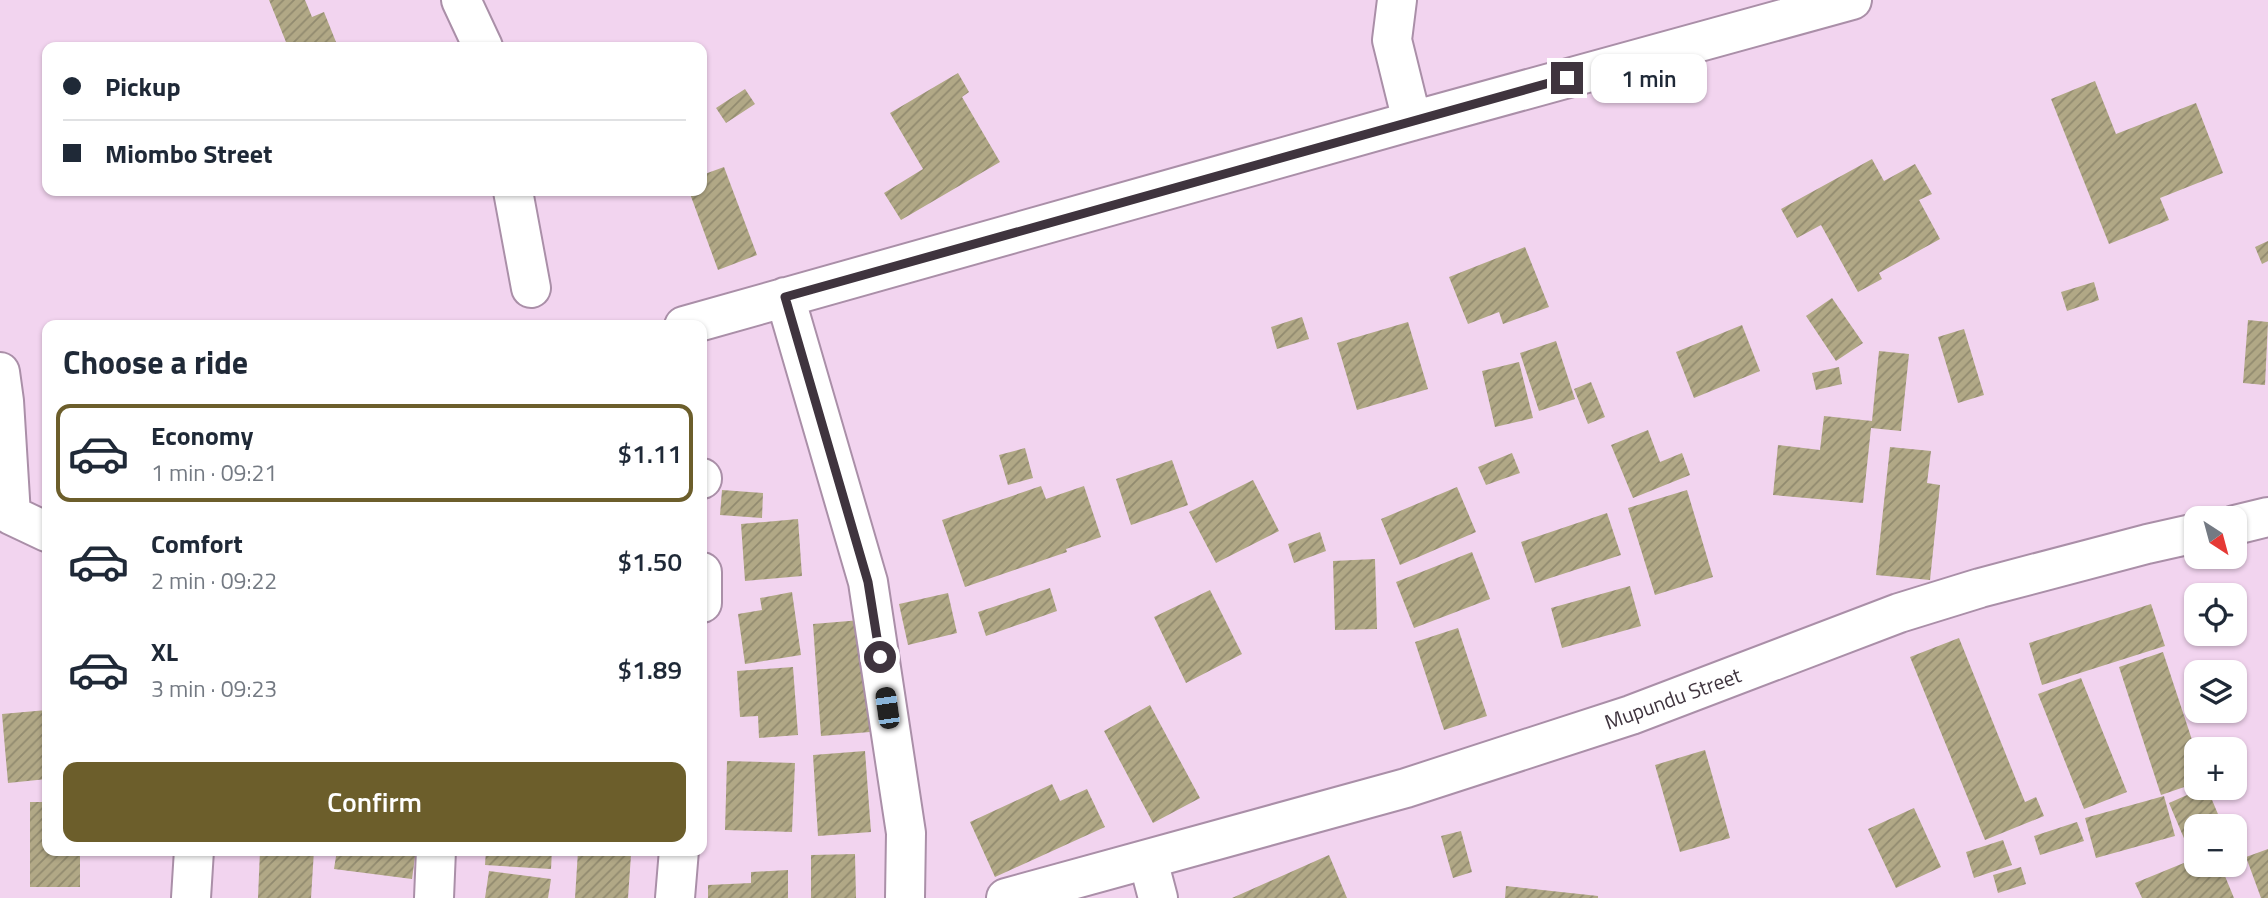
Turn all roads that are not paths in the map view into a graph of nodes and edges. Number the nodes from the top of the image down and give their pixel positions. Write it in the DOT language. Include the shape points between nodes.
graph roads {
  1 [pos="461,0"];
  2 [pos="1397,0"];
  3 [pos="1852,0"];
  4 [pos="481,42"];
  5 [pos="1412,121"];
  6 [pos="514,196"];
  7 [pos="531,288"];
  8 [pos="785,297"];
  9 [pos="705,320"];
  10 [pos="0,372"];
  11 [pos="42,506"];
  12 [pos="5,517"];
  13 [pos="2268,517"];
  14 [pos="2247,522"];
  15 [pos="42,530"];
  16 [pos="2184,536"];
  17 [pos="194,856"];
  18 [pos="436,856"];
  19 [pos="679,856"];
  20 [pos="1148,860"];
  21 [pos="191,898"];
  22 [pos="434,898"];
  23 [pos="675,898"];
  24 [pos="905,898"];
  25 [pos="1006,898"];
  26 [pos="1158,898"];
  1 -- 4 [label="street"];
  2 -- 5 [label="street" via="1392,40"];
  3 -- 5 [label="street"];
  5 -- 8 [label="street"];
  6 -- 7 [label="street"];
  8 -- 9 [label="street"];
  8 -- 24 [label="street" via="868,582 906,833"];
  10 -- 12 [label="street"];
  11 -- 12 [label="street"];
  12 -- 15 [label="street"];
  13 -- 14 [label="street"];
  16 -- 20 [label="street, Mupundu Street" via="1899,613 1631,715 1406,788"];
  17 -- 21 [label="street"];
  18 -- 22 [label="street"];
  19 -- 23 [label="street"];
  20 -- 25 [label="street, Mupundu Street"];
  20 -- 26 [label="street"];
}
